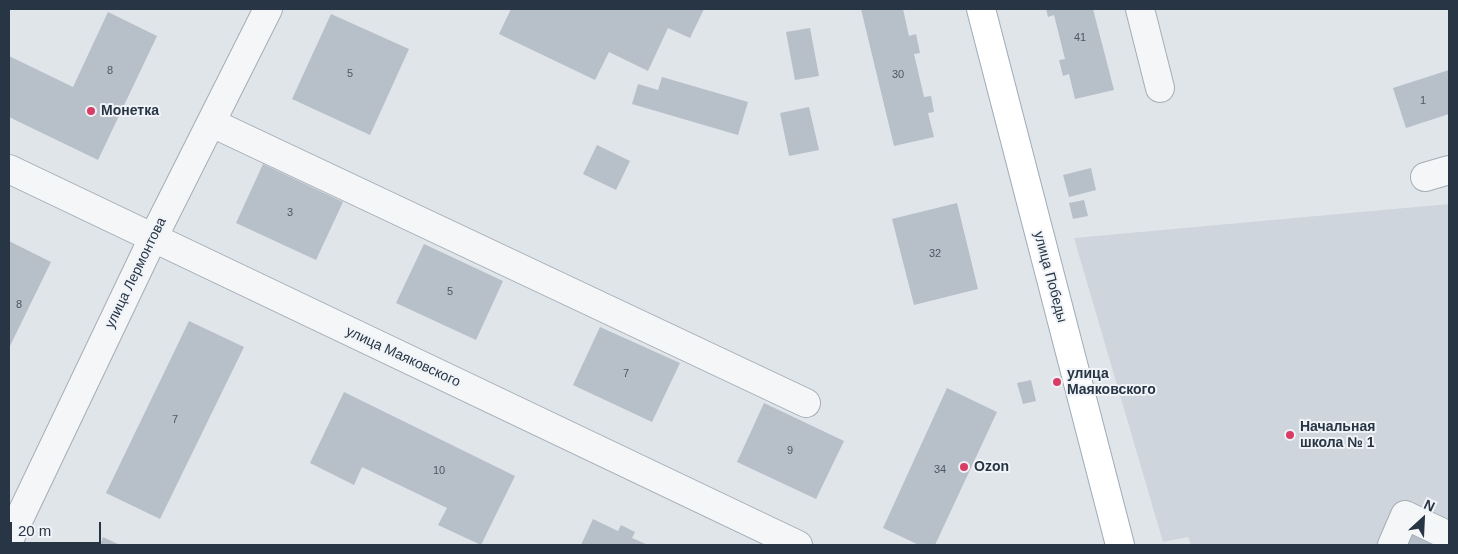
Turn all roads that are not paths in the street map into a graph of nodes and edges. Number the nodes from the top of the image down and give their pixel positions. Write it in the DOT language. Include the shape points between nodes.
graph roads {
  1 [pos="268,9"];
  2 [pos="980,9"];
  3 [pos="1140,9"];
  4 [pos="1160,88"];
  5 [pos="212,122"];
  6 [pos="9,169"];
  7 [pos="153,238"];
  8 [pos="806,403"];
  9 [pos="1449,536"];
  10 [pos="9,540"];
  11 [pos="798,545"];
  12 [pos="1120,545"];
  13 [pos="1392,545"];
  1 -- 5 [label="street, улица Лермонтова"];
  2 -- 12 [label="main road, улица Победы"];
  3 -- 4 [label="street"];
  5 -- 7 [label="street, улица Лермонтова"];
  5 -- 8 [label="street"];
  6 -- 7 [label="street, улица Маяковского"];
  7 -- 10 [label="street, улица Лермонтова"];
  7 -- 11 [label="street, улица Маяковского"];
  9 -- 13 [label="street" via="1405,516"];
}
